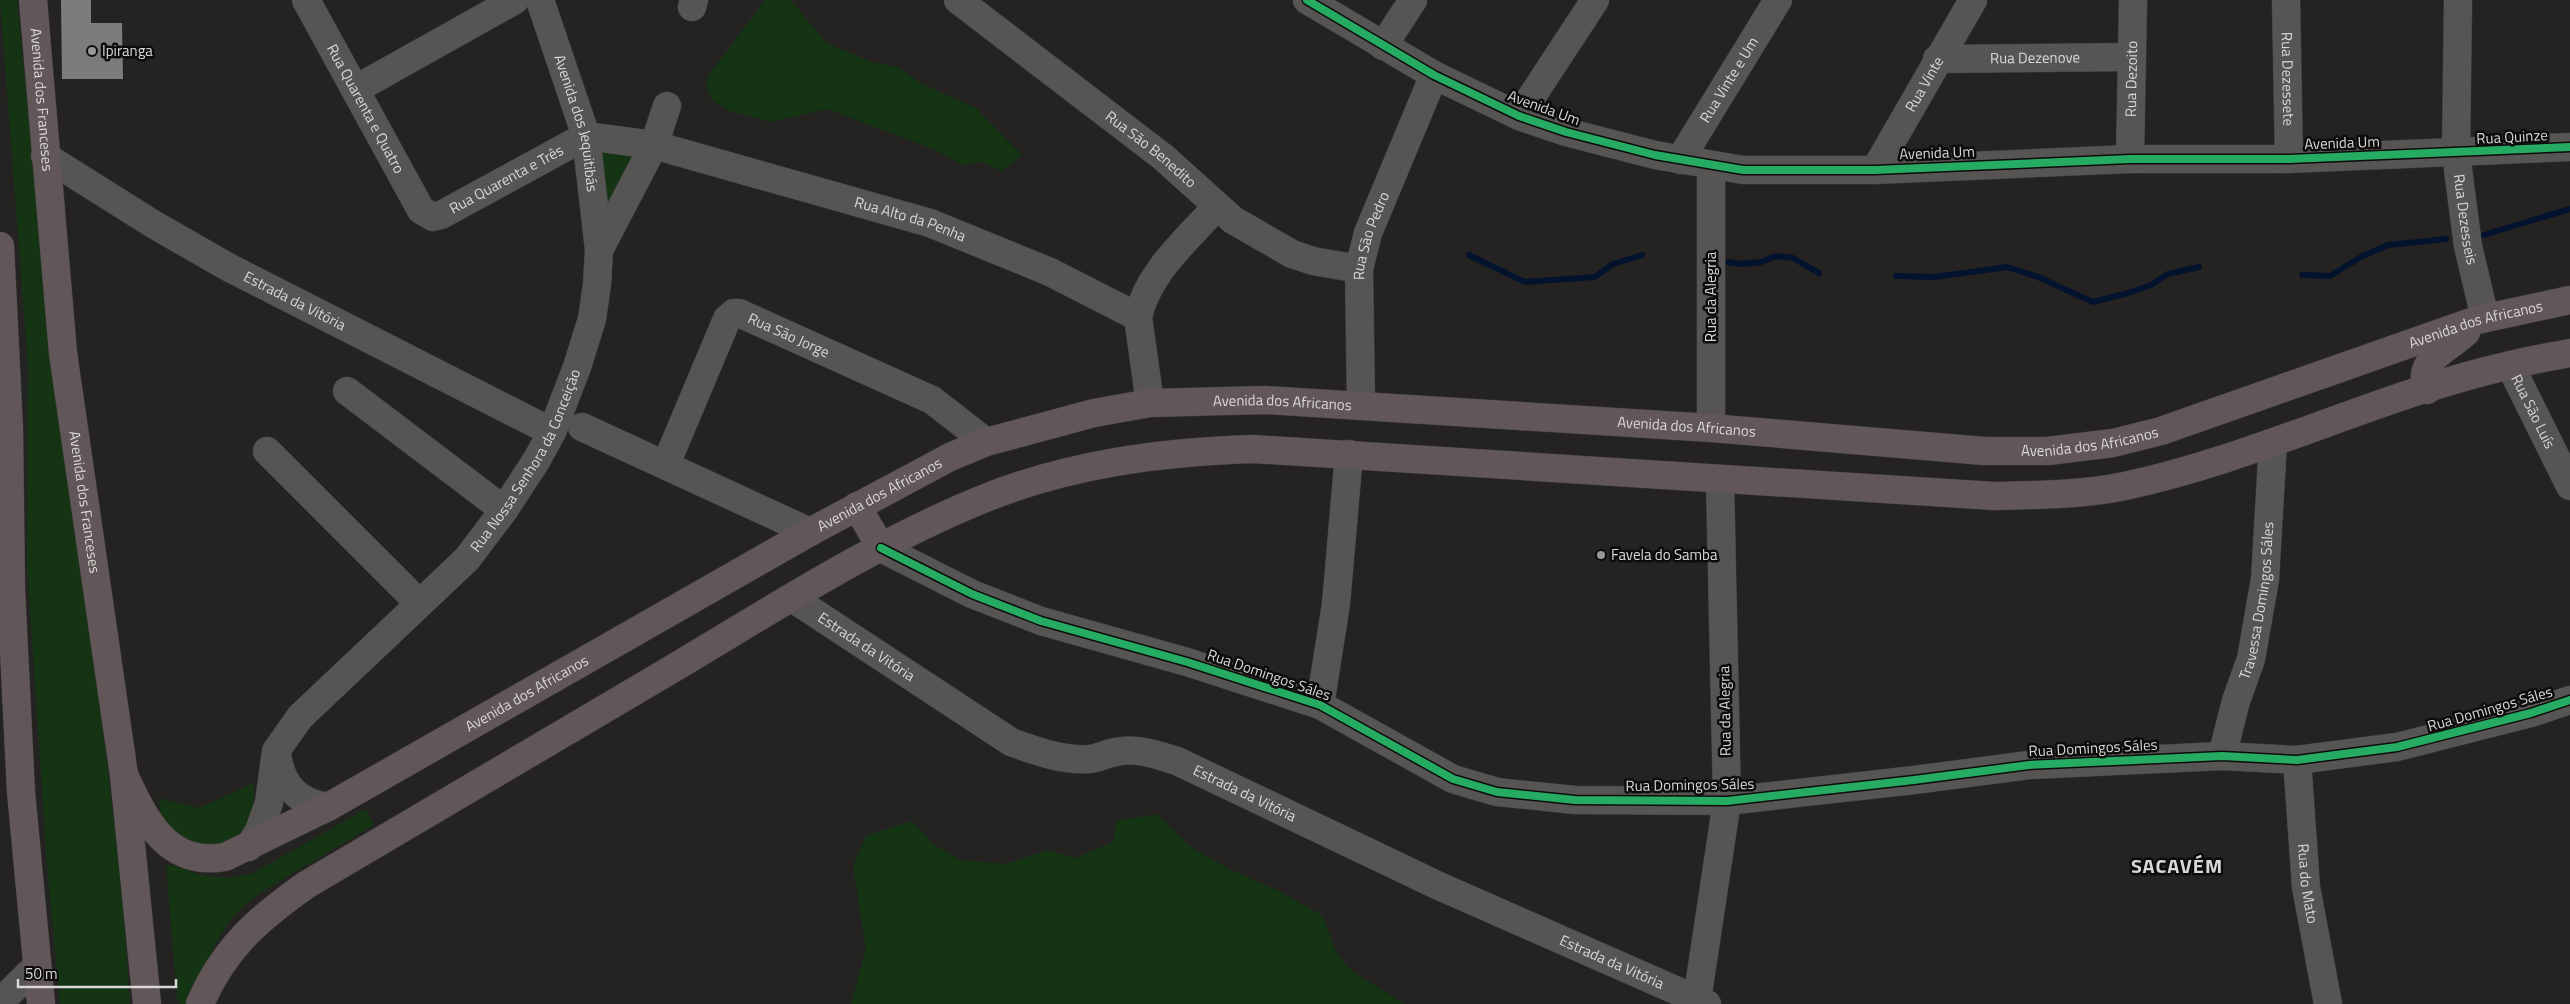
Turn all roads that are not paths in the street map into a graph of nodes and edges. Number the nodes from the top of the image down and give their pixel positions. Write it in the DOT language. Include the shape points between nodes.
graph roads {
  1 [pos="33,0"];
  2 [pos="306,0"];
  3 [pos="515,0"];
  4 [pos="540,0"];
  5 [pos="958,0"];
  6 [pos="1307,0"];
  7 [pos="1413,0"];
  8 [pos="1595,0"];
  9 [pos="1778,0"];
  10 [pos="1973,0"];
  11 [pos="2133,0"];
  12 [pos="2286,0"];
  13 [pos="2458,0"];
  14 [pos="1383,46"];
  15 [pos="2132,57"];
  16 [pos="1937,59"];
  17 [pos="1434,76"];
  18 [pos="356,88"];
  19 [pos="667,106"];
  20 [pos="1518,116"];
  21 [pos="586,136"];
  22 [pos="654,145"];
  23 [pos="2570,148"];
  24 [pos="2456,154"];
  25 [pos="45,156"];
  26 [pos="2130,159"];
  27 [pos="2290,159"];
  28 [pos="1680,160"];
  29 [pos="1711,166"];
  30 [pos="1875,170"];
  31 [pos="1217,206"];
  32 [pos="427,215"];
  33 [pos="0,246"];
  34 [pos="599,250"];
  35 [pos="1359,269"];
  36 [pos="2570,300"];
  37 [pos="1138,317"];
  38 [pos="2481,319"];
  39 [pos="2570,353"];
  40 [pos="2510,365"];
  41 [pos="2427,390"];
  42 [pos="346,391"];
  43 [pos="1150,404"];
  44 [pos="1360,405"];
  45 [pos="582,427"];
  46 [pos="1711,428"];
  47 [pos="552,432"];
  48 [pos="986,442"];
  49 [pos="2272,443"];
  50 [pos="266,452"];
  51 [pos="1349,454"];
  52 [pos="666,464"];
  53 [pos="1720,480"];
  54 [pos="2570,486"];
  55 [pos="857,506"];
  56 [pos="504,510"];
  57 [pos="810,532"];
  58 [pos="881,548"];
  59 [pos="792,598"];
  60 [pos="420,603"];
  61 [pos="2570,700"];
  62 [pos="1320,705"];
  63 [pos="276,751"];
  64 [pos="2222,756"];
  65 [pos="2296,760"];
  66 [pos="124,775"];
  67 [pos="1727,801"];
  68 [pos="328,807"];
  69 [pos="249,847"];
  70 [pos="37,966"];
  71 [pos="0,1002"];
  72 [pos="1702,1002"];
  73 [pos="41,1004"];
  74 [pos="147,1004"];
  75 [pos="200,1004"];
  76 [pos="2328,1004"];
  1 -- 25 [label="main road, Avenida dos Franceses"];
  2 -- 18 [label="street, Rua Quarenta e Quatro"];
  3 -- 18 [label="street"];
  4 -- 21 [label="street, Avenida dos Jequitibás"];
  5 -- 31 [label="street, Rua São Benedito" via="1163,157"];
  6 -- 14 [label="street, Avenida Um"];
  7 -- 14 [label="street"];
  8 -- 20 [label="street"];
  9 -- 28 [label="street, Rua Vinte e Um"];
  10 -- 16 [label="street, Rua Vinte"];
  11 -- 15 [label="street, Rua Dezoito"];
  12 -- 27 [label="street, Rua Dezessete"];
  13 -- 24 [label="street, Rua Dezesseis"];
  14 -- 17 [label="street, Avenida Um"];
  15 -- 16 [label="street, Rua Dezenove"];
  15 -- 26 [label="street, Rua Dezoito"];
  16 -- 30 [label="street, Rua Vinte"];
  17 -- 20 [label="street, Avenida Um"];
  17 -- 35 [label="street, Rua São Pedro" via="1368,233"];
  18 -- 32 [label="street, Rua Quarenta e Quatro" via="421,210"];
  19 -- 22 [label="street, Rua Nossa Senhora da Conceição"];
  20 -- 28 [label="street, Avenida Um" via="1566,132"];
  21 -- 22 [label="street, Rua Alto da Penha"];
  21 -- 32 [label="street, Rua Quarenta e Três" via="441,215"];
  21 -- 34 [label="street, Avenida dos Jequitibás"];
  22 -- 34 [label="street, Rua Nossa Senhora da Conceição"];
  22 -- 37 [label="street, Rua Alto da Penha" via="930,223 1050,272"];
  23 -- 24 [label="street, Rua Quinze"];
  24 -- 27 [label="street, Avenida Um"];
  24 -- 38 [label="street, Rua Dezesseis"];
  25 -- 47 [label="street, Estrada da Vitória" via="228,267"];
  25 -- 66 [label="main road, Avenida dos Franceses" via="63,353"];
  26 -- 27 [label="street, Avenida Um"];
  26 -- 30 [label="street, Avenida Um"];
  28 -- 29 [label="street, Avenida Um"];
  29 -- 30 [label="street, Avenida Um" via="1766,170"];
  29 -- 46 [label="street, Rua da Alegria"];
  31 -- 35 [label="street, Rua São Benedito" via="1292,254"];
  31 -- 37 [label="street" via="1151,281"];
  33 -- 70 [label="main road" via="20,774"];
  34 -- 47 [label="street, Rua Nossa Senhora da Conceição" via="592,319"];
  35 -- 44 [label="street, Rua São Pedro"];
  36 -- 38 [label="main road, Avenida dos Africanos"];
  37 -- 43 [label="street"];
  38 -- 41 [label="main road" via="2430,359 2424,373"];
  38 -- 46 [label="main road, Avenida dos Africanos" via="2161,431 2113,443 2048,451 1984,450"];
  39 -- 40 [label="main road"];
  40 -- 41 [label="main road"];
  40 -- 54 [label="street, Rua São Luís"];
  41 -- 49 [label="main road"];
  42 -- 56 [label="street"];
  43 -- 44 [label="main road, Avenida dos Africanos" via="1256,400"];
  43 -- 48 [label="main road, Avenida dos Africanos" via="1094,413"];
  44 -- 46 [label="main road, Avenida dos Africanos"];
  45 -- 52 [label="street"];
  47 -- 56 [label="street, Rua Nossa Senhora da Conceição"];
  48 -- 52 [label="street, Rua São Jorge" via="932,400 739,313 727,319"];
  48 -- 55 [label="main road, Avenida dos Africanos" via="950,457"];
  49 -- 53 [label="main road" via="2124,486 2068,493 1994,496"];
  49 -- 64 [label="street, Travessa Domingos Sáles" via="2266,579 2251,658"];
  50 -- 60 [label="street"];
  51 -- 53 [label="main road"];
  51 -- 58 [label="main road" via="1202,451 1105,463 985,498"];
  51 -- 62 [label="street" via="1336,604"];
  52 -- 57 [label="street"];
  53 -- 67 [label="street, Rua da Alegria"];
  55 -- 57 [label="main road, Avenida dos Africanos"];
  55 -- 58 [label="main road"];
  56 -- 60 [label="street, Rua Nossa Senhora da Conceição" via="467,559"];
  57 -- 68 [label="main road, Avenida dos Africanos"];
  58 -- 59 [label="main road"];
  58 -- 62 [label="street, Rua Domingos Sáles" via="972,594 1041,621 1187,662"];
  59 -- 72 [label="street, Estrada da Vitória" via="1011,742 1065,758 1091,759 1118,751 1149,752 1177,761 1439,886"];
  59 -- 75 [label="main road" via="306,885 241,936"];
  60 -- 63 [label="street, Rua Nossa Senhora da Conceição" via="300,716"];
  61 -- 65 [label="street, Rua Domingos Sáles" via="2397,748"];
  62 -- 67 [label="street, Rua Domingos Sáles" via="1453,779 1497,792 1575,800"];
  63 -- 68 [label="street" via="281,774 289,789 309,803"];
  63 -- 69 [label="street, Rua Nossa Senhora da Conceição" via="269,803"];
  64 -- 65 [label="street, Rua Domingos Sáles"];
  64 -- 67 [label="street, Rua Domingos Sáles" via="2029,765"];
  65 -- 76 [label="street, Rua do Mato" via="2306,887"];
  66 -- 69 [label="main road, Avenida dos Africanos" via="148,822 178,850 192,857 214,859"];
  66 -- 74 [label="main road, Avenida dos Franceses"];
  67 -- 72 [label="street, Rua da Alegria"];
  68 -- 69 [label="main road, Avenida dos Africanos"];
  70 -- 71 [label="street"];
  70 -- 73 [label="main road"];
}
